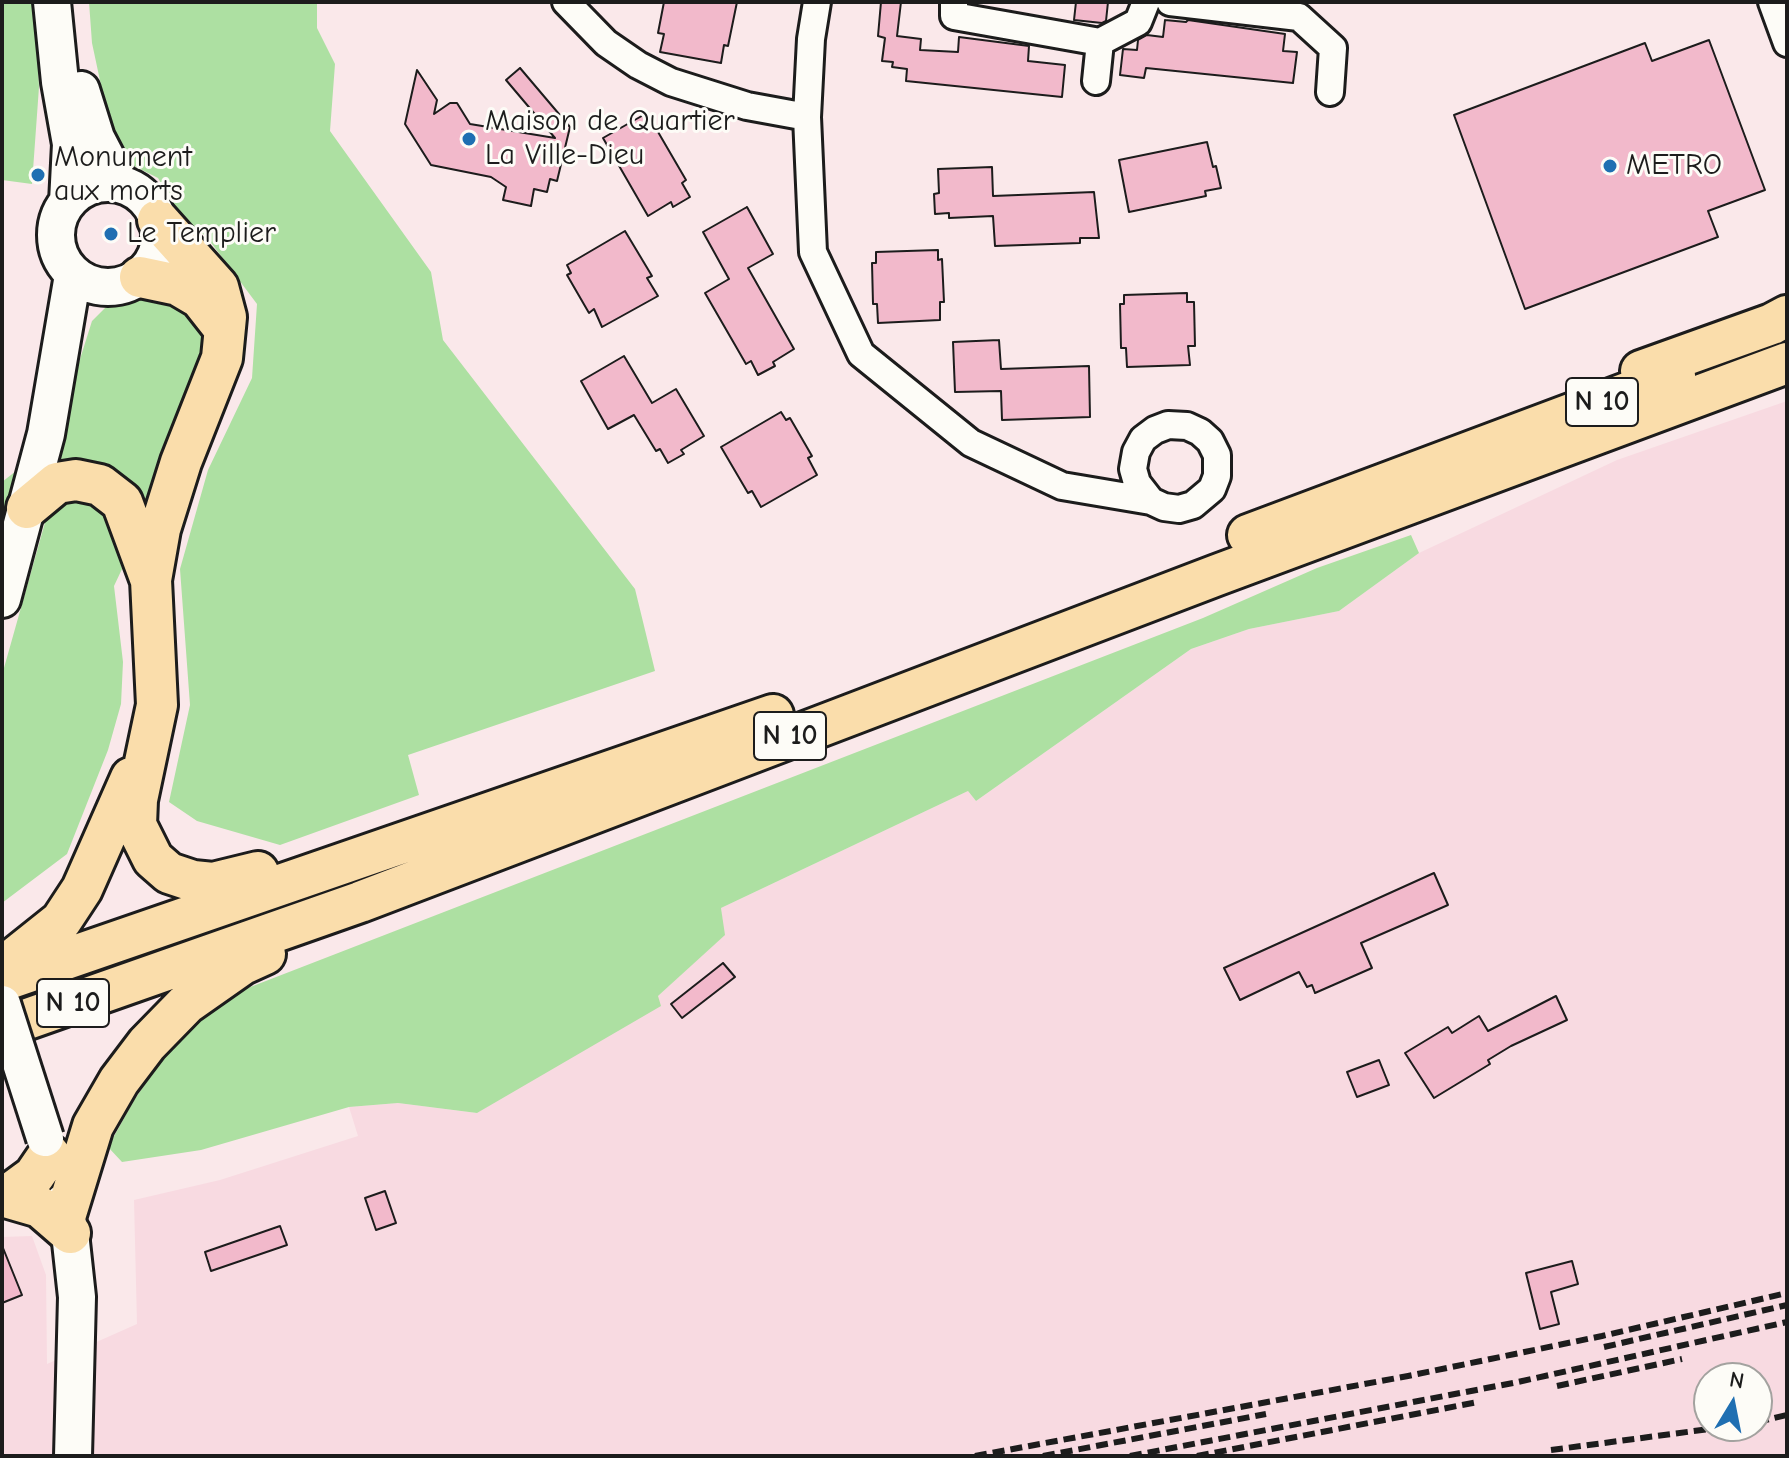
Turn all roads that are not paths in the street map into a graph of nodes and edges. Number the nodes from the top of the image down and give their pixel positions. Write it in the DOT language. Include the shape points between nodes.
graph roads {
  1 [pos="52,2"];
  2 [pos="69,2"];
  3 [pos="566,2"];
  4 [pos="817,2"];
  5 [pos="954,2"];
  6 [pos="1146,2"];
  7 [pos="1170,2"];
  8 [pos="1772,2"];
  9 [pos="1100,42"];
  10 [pos="1787,43"];
  11 [pos="1096,81"];
  12 [pos="1330,92"];
  13 [pos="807,117"];
  14 [pos="120,184"];
  15 [pos="68,202"];
  16 [pos="158,220"];
  17 [pos="73,275"];
  18 [pos="126,282"];
  19 [pos="1787,316"];
  20 [pos="225,330"];
  21 [pos="1787,333"];
  22 [pos="1787,363"];
  23 [pos="1549,422"];
  24 [pos="46,434"];
  25 [pos="1427,483"];
  26 [pos="1151,501"];
  27 [pos="27,508"];
  28 [pos="151,580"];
  29 [pos="2,599"];
  30 [pos="151,734"];
  31 [pos="318,873"];
  32 [pos="360,902"];
  33 [pos="2,968"];
  34 [pos="2,981"];
  35 [pos="2,1004"];
  36 [pos="2,1028"];
  37 [pos="47,1146"];
  38 [pos="4,1196"];
  39 [pos="68,1224"];
  40 [pos="73,1456"];
  1 -- 15 [label="street" via="71,144"];
  2 -- 14 [label="street" via="79,85 96,138"];
  3 -- 13 [label="street" via="606,43 671,82 747,106"];
  4 -- 13 [label="street"];
  5 -- 9 [label="street" via="954,16"];
  6 -- 9 [label="street" via="1138,22"];
  7 -- 12 [label="street" via="1299,17 1333,48"];
  8 -- 10 [label="street"];
  9 -- 11 [label="street"];
  13 -- 26 [label="street" via="813,252 861,354 971,443 1062,486"];
  14 -- 15 [label="street" via="92,185"];
  14 -- 16 [label="street" via="145,198"];
  15 -- 17 [label="street" via="55,233 63,263"];
  16 -- 18 [label="street" via="160,235 151,265"];
  16 -- 20 [label="main road" via="218,287"];
  17 -- 18 [label="street" via="85,282"];
  17 -- 24 [label="street"];
  18 -- 20 [label="main road" via="178,285 200,298"];
  18 -- 24 [label="street" via="87,322"];
  19 -- 23 [label="main road" via="1638,372"];
  20 -- 28 [label="main road" via="222,358 167,501"];
  21 -- 23 [label="main road, N 10"];
  22 -- 25 [label="main road, N 10"];
  23 -- 25 [label="main road, N 10"];
  24 -- 27 [label="street"];
  25 -- 31 [label="main road, N 10"];
  25 -- 32 [label="main road, N 10" via="1127,609"];
  27 -- 28 [label="main road" via="57,483 100,485 122,502"];
  27 -- 29 [label="street"];
  28 -- 30 [label="main road" via="157,705"];
  30 -- 31 [label="main road" via="136,825 153,859 169,873 213,883 292,862"];
  30 -- 33 [label="main road" via="82,889 61,921"];
  31 -- 34 [label="main road, N 10"];
  32 -- 36 [label="main road, N 10"];
  32 -- 39 [label="main road" via="343,923 243,964 186,1004 147,1044 93,1126"];
  35 -- 37 [label="street, bridge"];
  37 -- 38 [label="main road" via="34,1176"];
  37 -- 39 [label="street"];
  38 -- 39 [label="main road" via="40,1207"];
  39 -- 40 [label="street" via="77,1297"];
}
